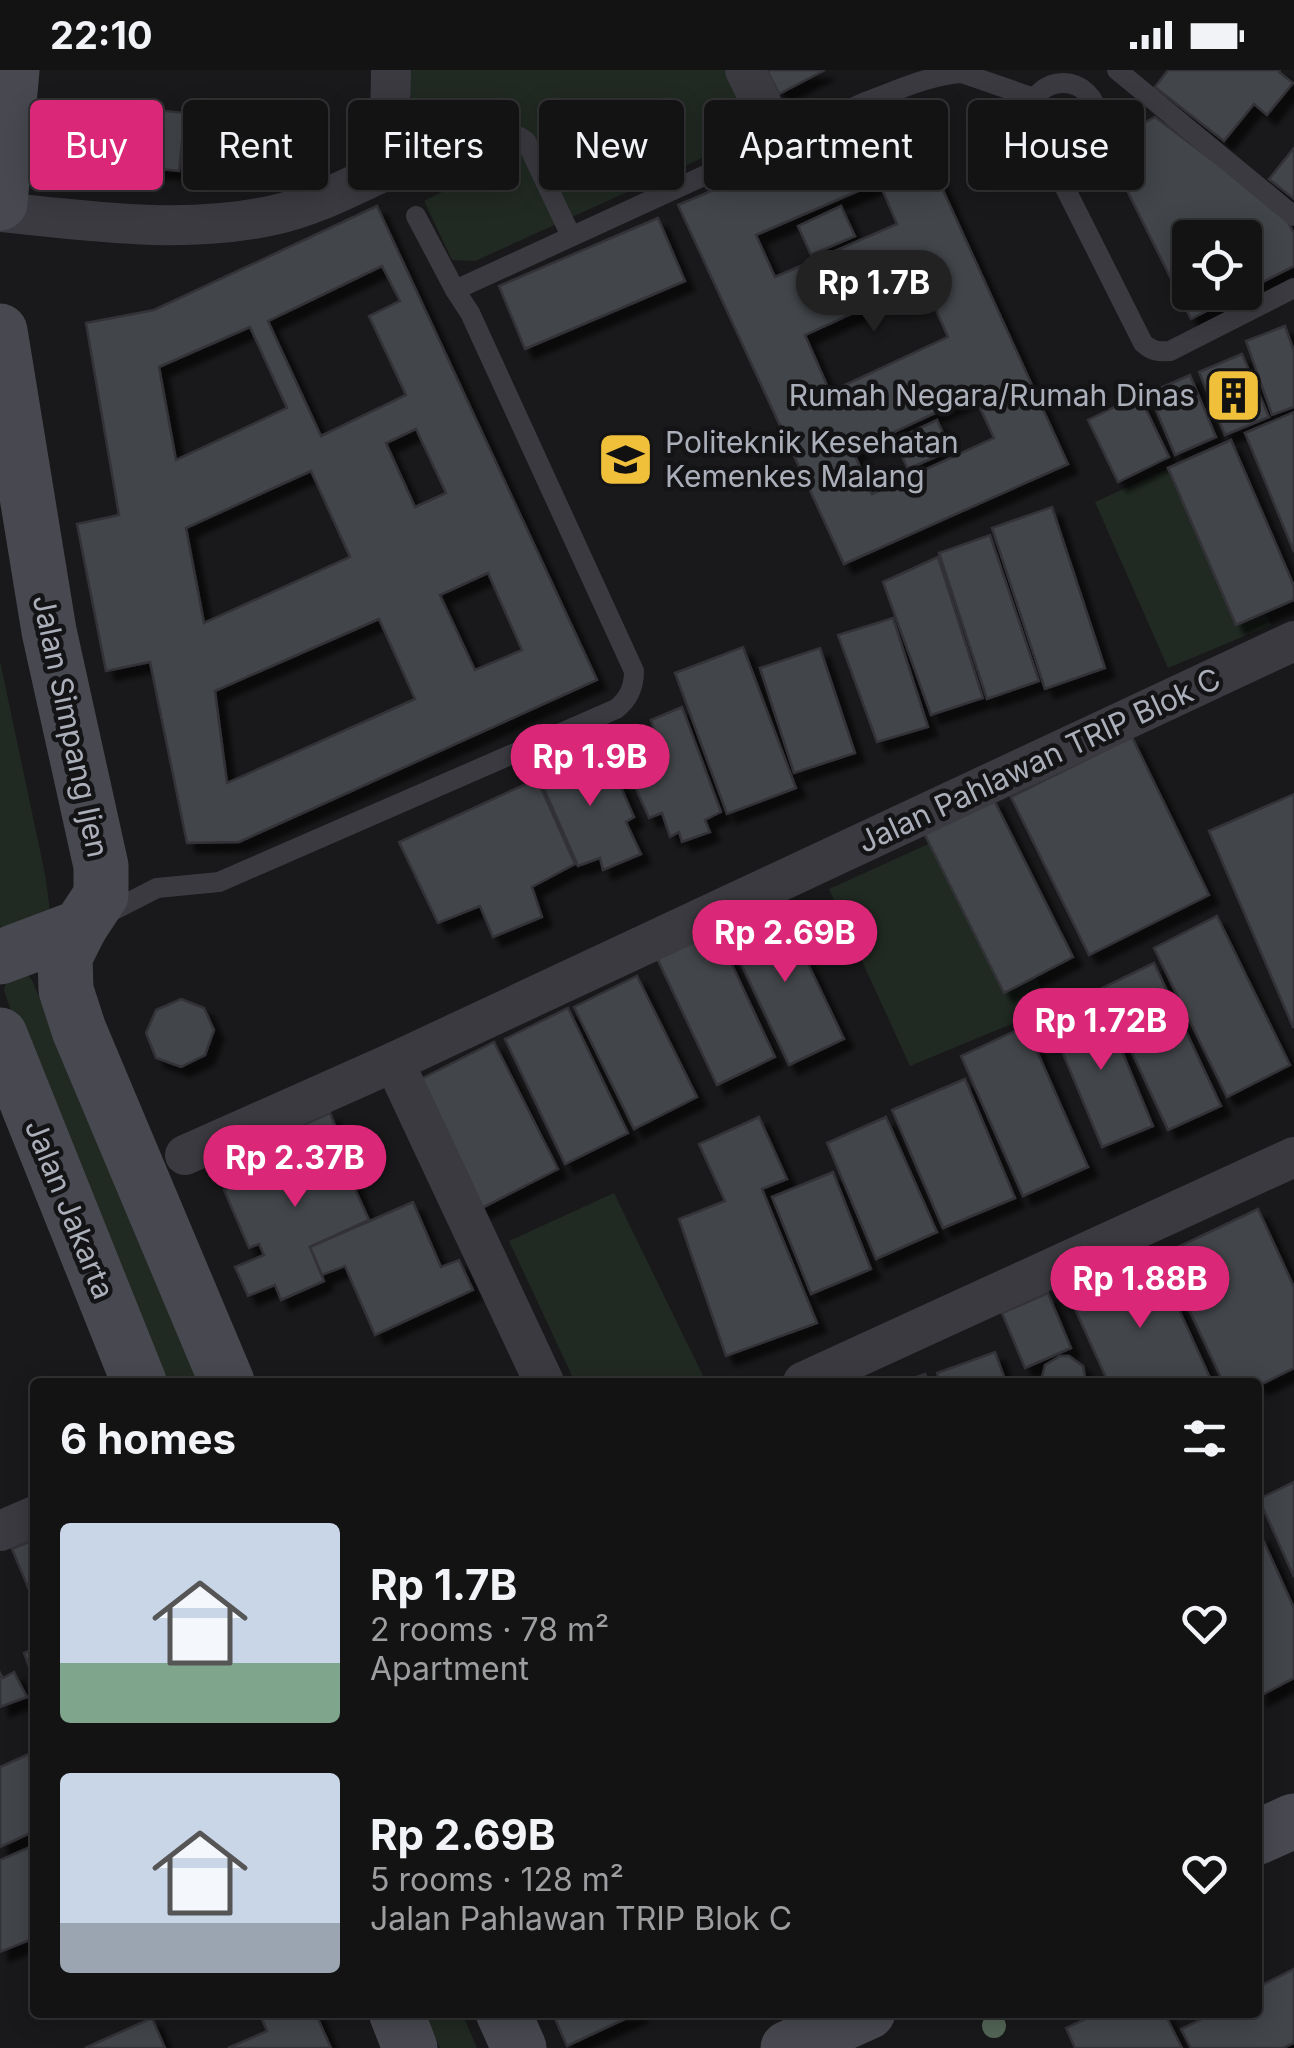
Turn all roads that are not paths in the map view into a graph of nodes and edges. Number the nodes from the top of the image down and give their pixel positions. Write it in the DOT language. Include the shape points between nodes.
graph roads {
  1 [pos="12,70"];
  2 [pos="390,70"];
  3 [pos="745,70"];
  4 [pos="1109,70"];
  5 [pos="1117,70"];
  6 [pos="1089,93"];
  7 [pos="1034,98"];
  8 [pos="390,100"];
  9 [pos="760,100"];
  10 [pos="1092,100"];
  11 [pos="519,137"];
  12 [pos="348,188"];
  13 [pos="1066,190"];
  14 [pos="0,203"];
  15 [pos="0,212"];
  16 [pos="416,216"];
  17 [pos="1294,216"];
  18 [pos="571,236"];
  19 [pos="1294,288"];
  20 [pos="455,290"];
  21 [pos="0,331"];
  22 [pos="1294,641"];
  23 [pos="80,927"];
  24 [pos="0,957"];
  25 [pos="0,1036"];
  26 [pos="394,1062"];
  27 [pos="185,1156"];
  28 [pos="1294,1157"];
  29 [pos="137,1378"];
  30 [pos="225,1378"];
  31 [pos="542,1378"];
  32 [pos="812,1378"];
  33 [pos="30,1518"];
  34 [pos="0,1531"];
  35 [pos="1294,1821"];
  36 [pos="1262,1835"];
  37 [pos="398,2018"];
  38 [pos="506,2018"];
  39 [pos="845,2018"];
  40 [pos="410,2048"];
  41 [pos="519,2048"];
  42 [pos="788,2048"];
  1 -- 14 [label="main road"];
  2 -- 8 [label="street"];
  3 -- 9 [label="street"];
  4 -- 6 [label="lane"];
  5 -- 17 [label="lane"];
  6 -- 7 [label="lane" via="1060,82"];
  6 -- 10 [label="lane"];
  7 -- 18 [label="lane" via="962,72 950,74 865,102"];
  11 -- 18 [label="lane"];
  12 -- 15 [label="street" via="276,215 225,223"];
  13 -- 19 [label="lane" via="1150,349 1170,351"];
  16 -- 20 [label="lane"];
  18 -- 20 [label="lane"];
  20 -- 23 [label="lane" via="634,670 624,703 218,882 156,888"];
  21 -- 23 [label="main road, Jalan Simpang Ijen" via="48,631 101,866 101,895"];
  22 -- 26 [label="street, Jalan Pahlawan TRIP Blok C"];
  23 -- 24 [label="main road"];
  23 -- 30 [label="main road, Jalan Simpang Ijen" via="65,958 66,990"];
  25 -- 29 [label="main road, Jalan Jakarta"];
  26 -- 27 [label="street, Jalan Pahlawan TRIP Blok C"];
  26 -- 31 [label="street"];
  28 -- 32 [label="street"];
  33 -- 34 [label="street"];
  35 -- 36 [label="main road"];
  37 -- 40 [label="main road"];
  38 -- 41 [label="main road"];
  39 -- 42 [label="main road"];
}
